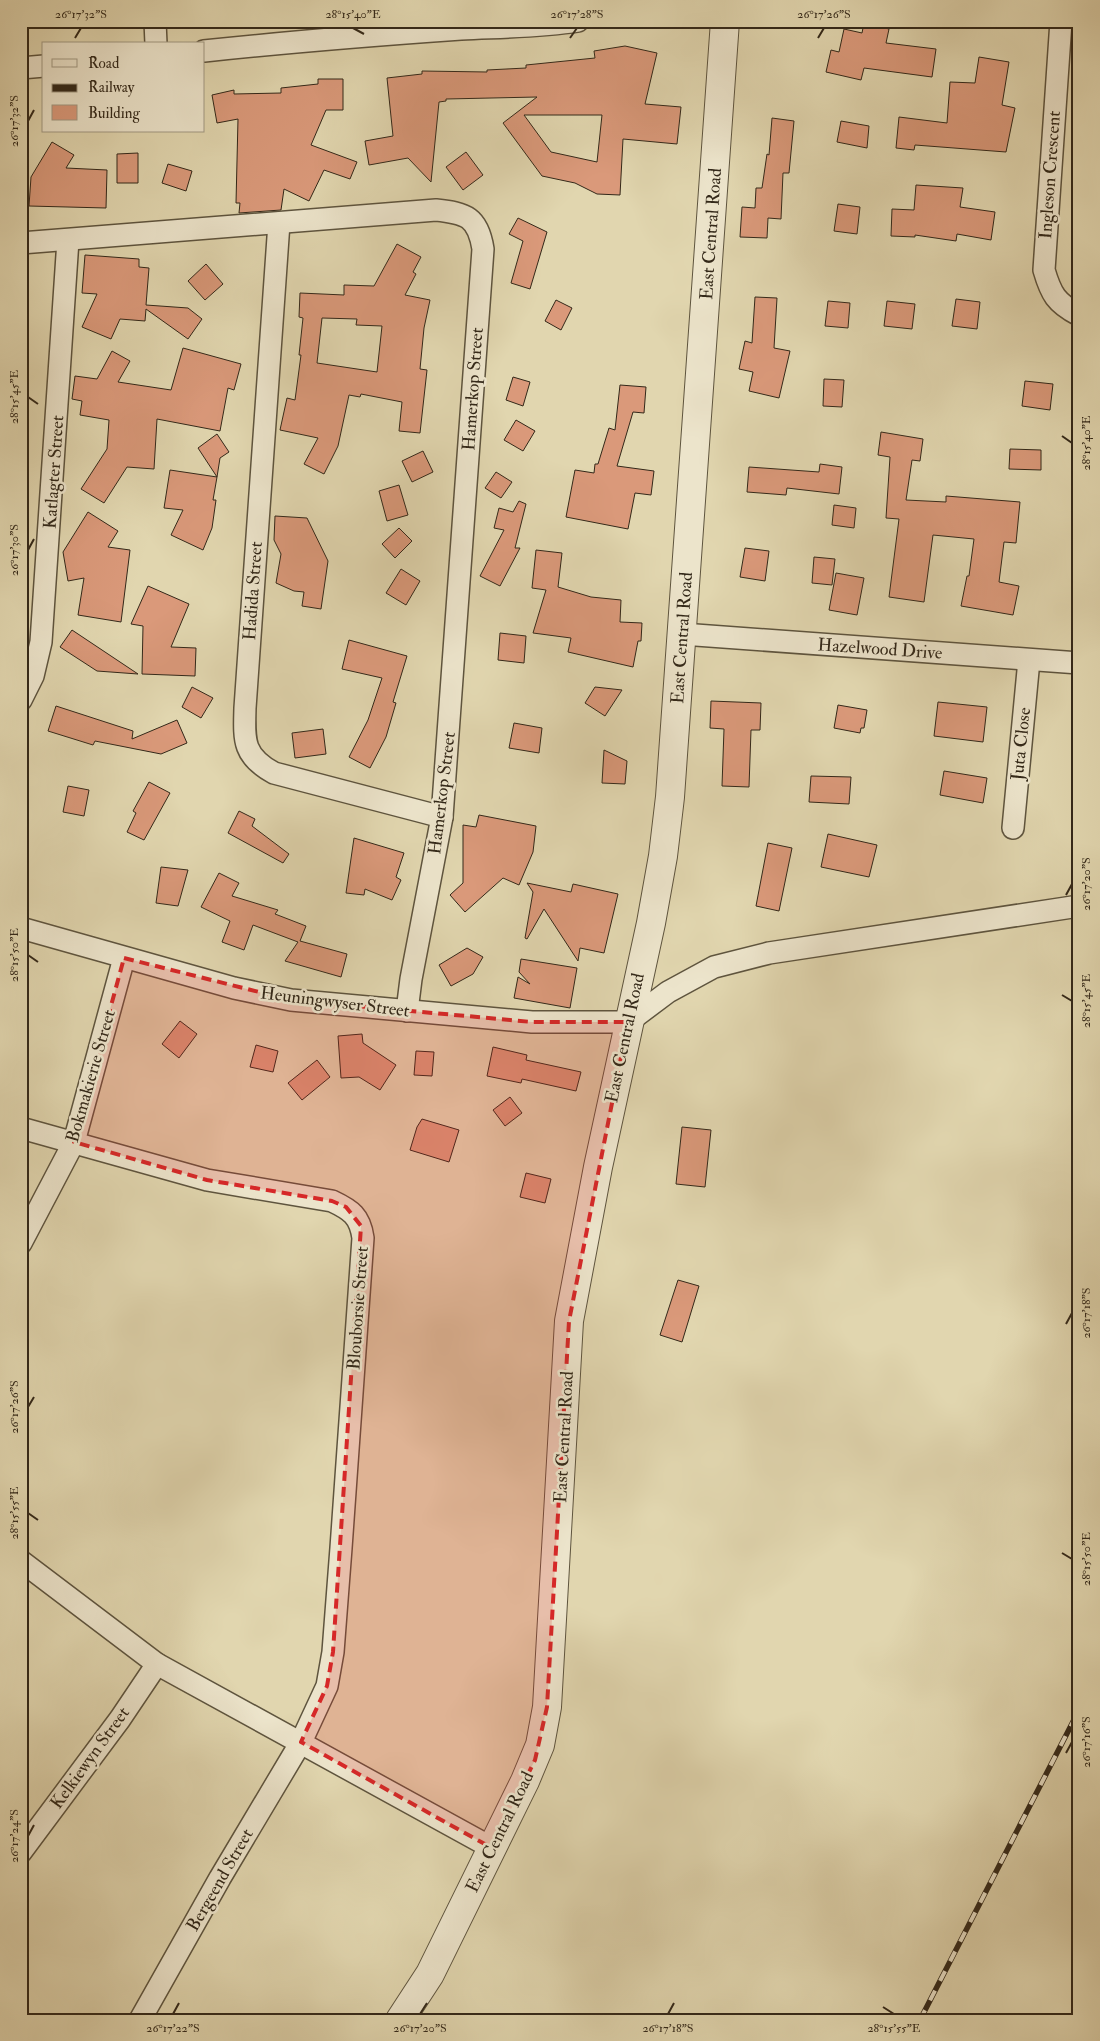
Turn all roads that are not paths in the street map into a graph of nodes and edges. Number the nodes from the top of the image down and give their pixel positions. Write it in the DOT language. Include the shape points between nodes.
graph roads {
  1 [pos="155,21"];
  2 [pos="578,21"];
  3 [pos="725,21"];
  4 [pos="1062,21"];
  5 [pos="462,25"];
  6 [pos="304,31"];
  7 [pos="156,42"];
  8 [pos="205,51"];
  9 [pos="42,66"];
  10 [pos="21,68"];
  11 [pos="279,223"];
  12 [pos="68,240"];
  13 [pos="21,243"];
  14 [pos="1079,315"];
  15 [pos="682,634"];
  16 [pos="1029,660"];
  17 [pos="1079,663"];
  18 [pos="21,700"];
  19 [pos="442,817"];
  20 [pos="1013,828"];
  21 [pos="1079,906"];
  22 [pos="21,928"];
  23 [pos="124,958"];
  24 [pos="407,1011"];
  25 [pos="628,1022"];
  26 [pos="21,1128"];
  27 [pos="74,1142"];
  28 [pos="21,1243"];
  29 [pos="22,1564"];
  30 [pos="157,1664"];
  31 [pos="302,1742"];
  32 [pos="492,1848"];
  33 [pos="21,1852"];
  34 [pos="140,2020"];
  35 [pos="400,2020"];
  1 -- 7 [label="street"];
  2 -- 5 [label="street" via="540,26"];
  3 -- 15 [label="street, East Central Road"];
  4 -- 14 [label="street, Ingleson Crescent" via="1044,270 1054,297"];
  5 -- 6 [label="street"];
  6 -- 8 [label="street"];
  9 -- 10 [label="street"];
  11 -- 12 [label="street, Hamerkop Street"];
  11 -- 19 [label="street, Hadida Street" via="245,708 246,744 255,761 274,773"];
  11 -- 19 [label="street, Hamerkop Street" via="436,210 456,212 472,220 481,236 483,249"];
  12 -- 13 [label="street, Hamerkop Street"];
  12 -- 18 [label="street, Katlagter Street" via="41,642 33,676"];
  15 -- 16 [label="street, Hazelwood Drive"];
  15 -- 25 [label="street, East Central Road" via="663,856"];
  16 -- 17 [label="street, Hazelwood Drive"];
  16 -- 20 [label="street, Juta Close"];
  19 -- 24 [label="street, Hamerkop Street"];
  21 -- 25 [label="street" via="769,953 714,967 668,992"];
  22 -- 23 [label="street, Heuningwyser Street"];
  23 -- 24 [label="street, Heuningwyser Street" via="291,1000"];
  23 -- 27 [label="street, Bokmakierie Street"];
  24 -- 25 [label="street, Heuningwyser Street" via="532,1022"];
  25 -- 32 [label="street, East Central Road" via="584,1234 570,1321 547,1707 535,1760"];
  26 -- 27 [label="street, Blouborsie Street"];
  27 -- 28 [label="street, Bokmakierie Street"];
  27 -- 31 [label="street, Blouborsie Street" via="207,1180 332,1201 346,1207 361,1226 333,1652 327,1686"];
  29 -- 30 [label="street"];
  30 -- 31 [label="street"];
  30 -- 33 [label="street, Kelkiewyn Street"];
  31 -- 32 [label="street"];
  31 -- 34 [label="street, Bergeend Street"];
  32 -- 35 [label="street, East Central Road" via="430,1974"];
}
